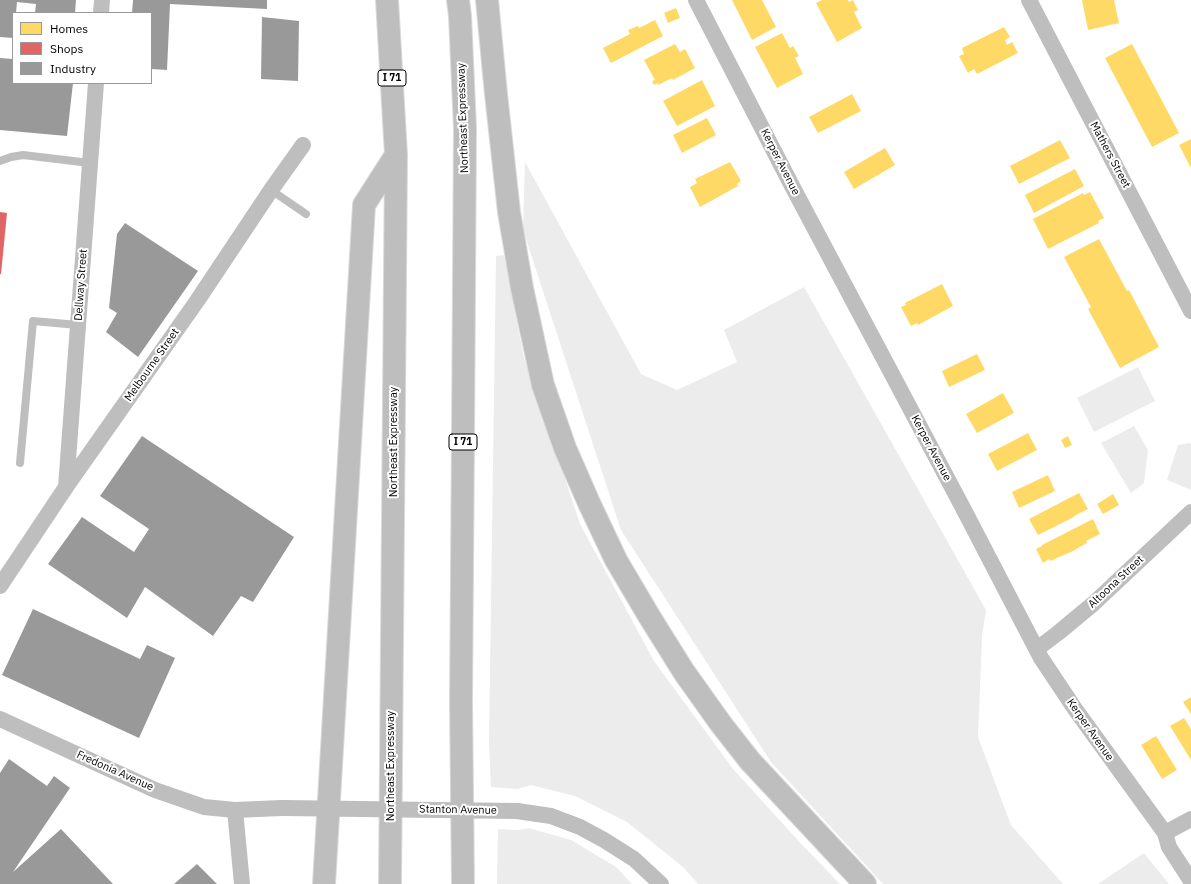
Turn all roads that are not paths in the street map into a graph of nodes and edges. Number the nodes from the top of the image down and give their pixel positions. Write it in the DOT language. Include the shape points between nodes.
graph roads {
  1 [pos="102,0"];
  2 [pos="387,0"];
  3 [pos="458,0"];
  4 [pos="487,0"];
  5 [pos="696,0"];
  6 [pos="1029,0"];
  7 [pos="101,12"];
  8 [pos="96,84"];
  9 [pos="303,145"];
  10 [pos="396,155"];
  11 [pos="0,161"];
  12 [pos="90,163"];
  13 [pos="271,190"];
  14 [pos="306,214"];
  15 [pos="1191,311"];
  16 [pos="78,325"];
  17 [pos="20,463"];
  18 [pos="66,487"];
  19 [pos="1191,512"];
  20 [pos="0,586"];
  21 [pos="1037,649"];
  22 [pos="0,719"];
  23 [pos="234,810"];
  24 [pos="1191,819"];
  25 [pos="1165,833"];
  26 [pos="1191,881"];
  27 [pos="242,884"];
  28 [pos="324,884"];
  29 [pos="390,884"];
  30 [pos="463,884"];
  31 [pos="661,884"];
  32 [pos="865,884"];
  1 -- 7 [label="street"];
  2 -- 10 [label="highway, Northeast Expressway / I 71"];
  3 -- 30 [label="highway, Northeast Expressway / I 71" via="465,136 461,701"];
  4 -- 32 [label="highway" via="510,219 522,288 543,385 565,448 616,560 684,672 750,761"];
  5 -- 21 [label="street, Kerper Avenue"];
  6 -- 15 [label="street, Mathers Street"];
  8 -- 12 [label="street, Dellway Street"];
  9 -- 13 [label="street, Melbourne Street"];
  10 -- 28 [label="highway" via="364,205"];
  10 -- 29 [label="highway, Northeast Expressway / I 71"];
  11 -- 12 [label="lane" via="23,155"];
  12 -- 16 [label="street, Dellway Street"];
  13 -- 14 [label="lane"];
  13 -- 18 [label="street, Melbourne Street" via="197,301"];
  16 -- 17 [label="lane" via="33,321"];
  16 -- 18 [label="street, Dellway Street"];
  18 -- 20 [label="street, Melbourne Street"];
  19 -- 21 [label="street, Altoona Street" via="1093,604"];
  21 -- 25 [label="street, Kerper Avenue" via="1075,709"];
  22 -- 23 [label="street, Fredonia Avenue" via="155,790 204,807"];
  23 -- 27 [label="street"];
  23 -- 31 [label="street, Stanton Avenue, bridge" via="517,810 551,816 580,827 634,859"];
  24 -- 25 [label="street"];
  25 -- 26 [label="street, Kerper Avenue" via="1169,847"];
}
